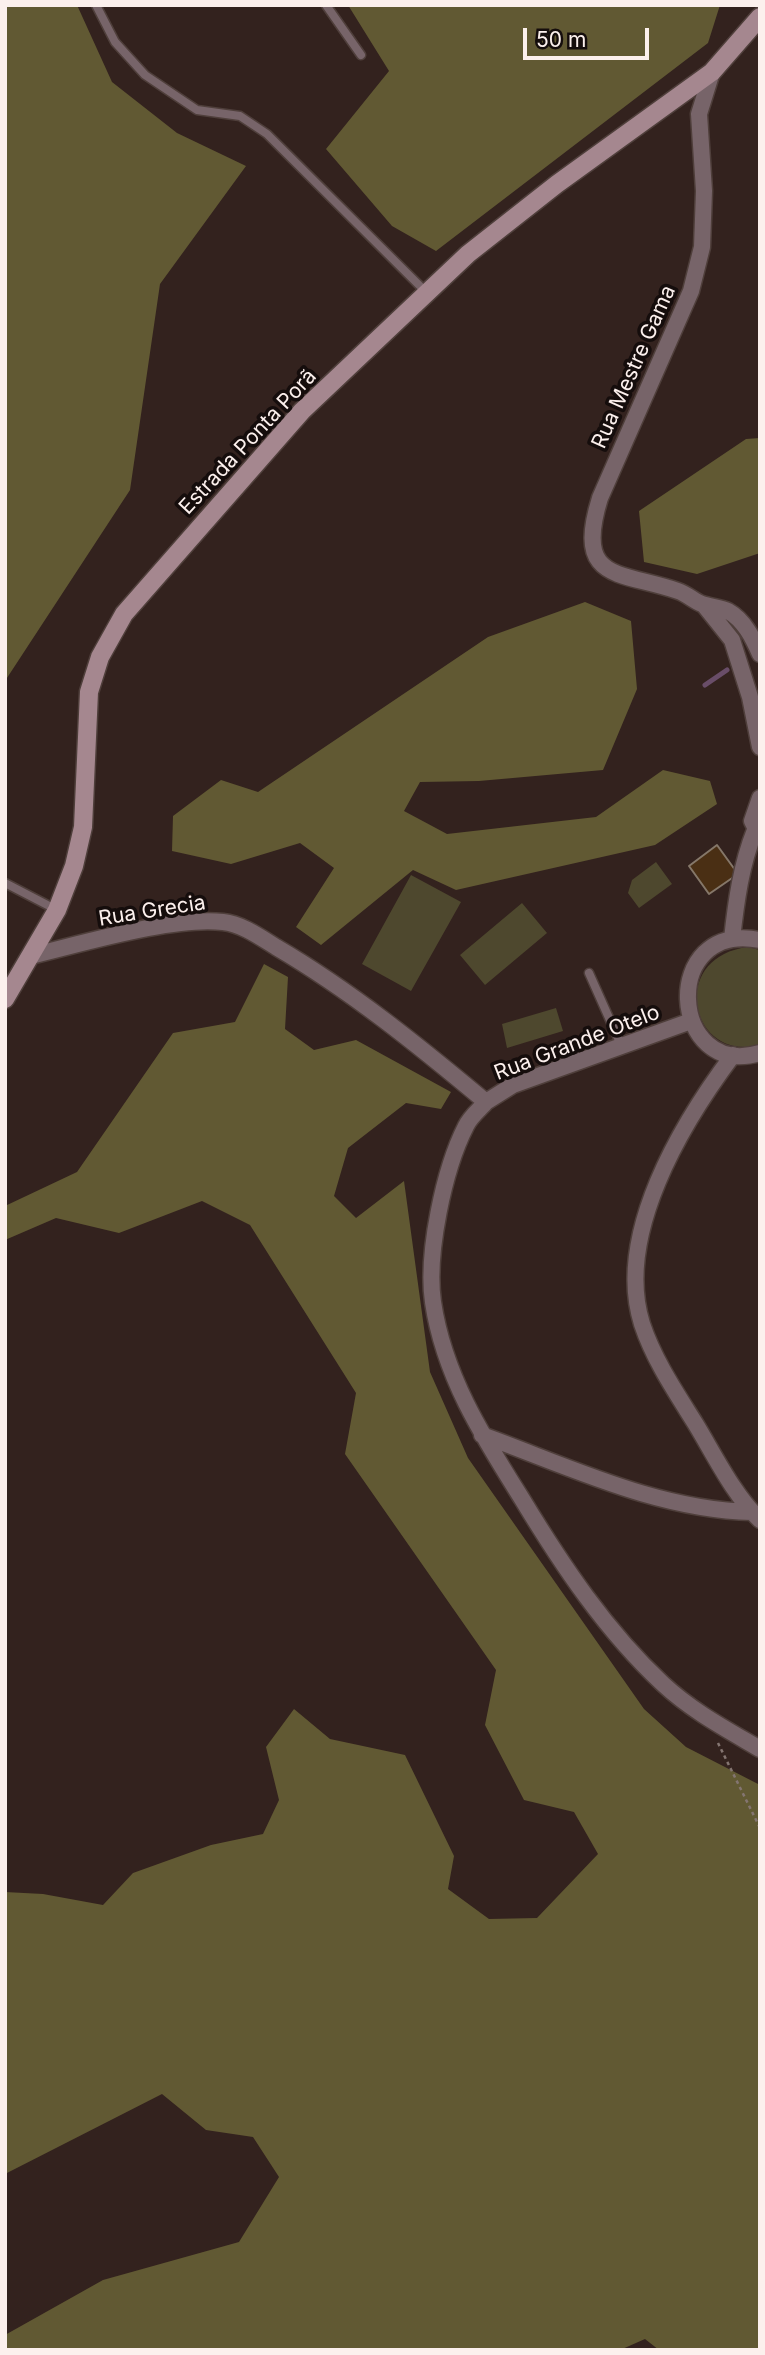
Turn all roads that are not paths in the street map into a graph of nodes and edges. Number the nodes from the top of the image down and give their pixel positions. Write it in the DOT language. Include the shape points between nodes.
graph roads {
  1 [pos="96,5"];
  2 [pos="326,5"];
  3 [pos="760,17"];
  4 [pos="362,55"];
  5 [pos="712,72"];
  6 [pos="428,294"];
  7 [pos="704,605"];
  8 [pos="760,654"];
  9 [pos="760,747"];
  10 [pos="759,797"];
  11 [pos="757,834"];
  12 [pos="5,883"];
  13 [pos="57,909"];
  14 [pos="732,939"];
  15 [pos="760,940"];
  16 [pos="30,956"];
  17 [pos="589,973"];
  18 [pos="347,992"];
  19 [pos="5,999"];
  20 [pos="691,1021"];
  21 [pos="622,1047"];
  22 [pos="760,1053"];
  23 [pos="733,1055"];
  24 [pos="486,1102"];
  25 [pos="482,1435"];
  26 [pos="756,1516"];
  27 [pos="760,1749"];
  1 -- 6 [label="lane" via="115,43 145,75 197,110 240,116 267,134"];
  2 -- 4 [label="lane"];
  3 -- 5 [label="main road, Estrada Ponta Porã"];
  5 -- 6 [label="main road, Estrada Ponta Porã" via="557,184 468,254"];
  5 -- 7 [label="street, Rua Mestre Gama" via="699,114 702,247 691,291 600,498 592,542 608,572 679,592"];
  6 -- 13 [label="main road, Estrada Ponta Porã" via="302,411 124,614 100,657 89,692 83,827"];
  7 -- 8 [label="street, Rua Mestre Gama" via="727,610 743,622"];
  7 -- 9 [label="street, Rua Mestre Gama" via="732,640"];
  10 -- 11 [label="street" via="752,821"];
  11 -- 14 [label="street" via="746,853"];
  12 -- 13 [label="lane"];
  13 -- 16 [label="main road, Estrada Ponta Porã"];
  14 -- 15 [label="street"];
  14 -- 20 [label="street" via="700,958 690,974 686,992"];
  16 -- 18 [label="street, Rua Grecia" via="168,926 226,922 251,932"];
  16 -- 19 [label="main road, Estrada Ponta Porã"];
  17 -- 21 [label="lane"];
  18 -- 24 [label="street, Rua Grande Otelo"];
  20 -- 21 [label="street, Rua Grande Otelo"];
  20 -- 23 [label="street" via="705,1040"];
  21 -- 24 [label="street, Rua Grande Otelo" via="513,1085"];
  22 -- 23 [label="street"];
  23 -- 26 [label="street" via="706,1090 646,1211 638,1252 638,1290 641,1322 656,1358"];
  24 -- 25 [label="street" via="466,1124 452,1164 434,1252 433,1300 458,1390"];
  25 -- 26 [label="street" via="675,1504"];
  25 -- 27 [label="street" via="544,1535 616,1635 664,1685 705,1717"];
}
